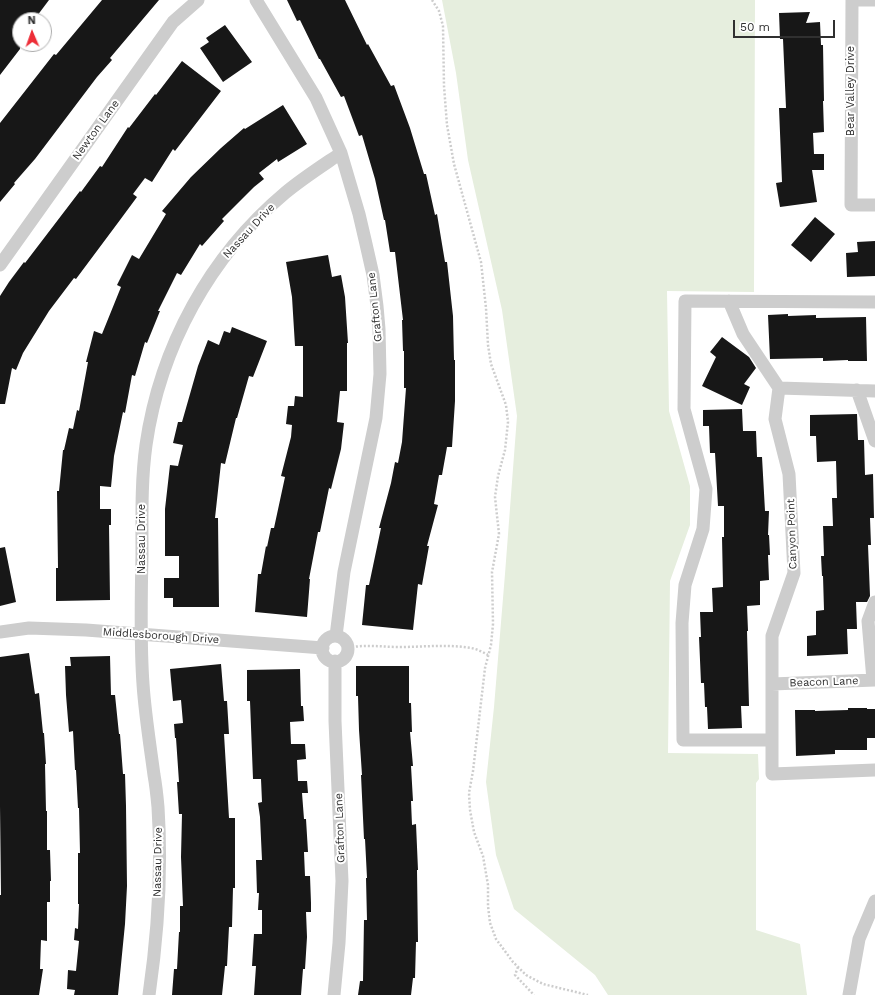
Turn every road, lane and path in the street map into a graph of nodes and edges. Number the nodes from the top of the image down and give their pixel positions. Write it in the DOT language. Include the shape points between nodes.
graph roads {
  1 [pos="198,0"];
  2 [pos="256,0"];
  3 [pos="432,0"];
  4 [pos="875,0"];
  5 [pos="341,153"];
  6 [pos="875,205"];
  7 [pos="0,265"];
  8 [pos="729,301"];
  9 [pos="875,302"];
  10 [pos="779,388"];
  11 [pos="857,390"];
  12 [pos="875,391"];
  13 [pos="875,441"];
  14 [pos="875,602"];
  15 [pos="0,632"];
  16 [pos="141,634"];
  17 [pos="336,636"];
  18 [pos="323,648"];
  19 [pos="348,648"];
  20 [pos="488,655"];
  21 [pos="335,661"];
  22 [pos="874,680"];
  23 [pos="772,684"];
  24 [pos="772,740"];
  25 [pos="875,770"];
  26 [pos="875,901"];
  27 [pos="518,967"];
  28 [pos="150,995"];
  29 [pos="334,995"];
  30 [pos="534,995"];
  31 [pos="588,995"];
  32 [pos="849,995"];
  1 -- 7 [label="street, Newton Lane" via="173,22"];
  2 -- 5 [label="street, Grafton Lane" via="316,98"];
  3 -- 20 [label="path" via="439,11 443,26 447,125 454,164 481,262 491,364 506,405 508,422 495,497 499,534 492,572 493,624"];
  4 -- 6 [label="street, Bear Valley Drive" via="852,0 851,205"];
  5 -- 16 [label="street, Nassau Drive" via="285,194 237,241 204,286 171,351 154,404 144,464"];
  5 -- 17 [label="street, Grafton Lane" via="373,275 380,366 376,418 344,572"];
  8 -- 9 [label="street"];
  8 -- 10 [label="street" via="743,334"];
  8 -- 24 [label="street" via="685,301 684,409 706,489 703,529 685,585 682,623 682,740"];
  10 -- 11 [label="street"];
  10 -- 23 [label="street, Canyon Point" via="775,419 789,474 794,574 772,636"];
  11 -- 12 [label="street"];
  11 -- 13 [label="street"];
  14 -- 22 [label="street" via="868,621"];
  15 -- 16 [label="street, Middlesborough Drive" via="29,628"];
  16 -- 18 [label="street, Middlesborough Drive"];
  16 -- 28 [label="street, Nassau Drive" via="143,684 158,805 158,889"];
  17 -- 18 [label="street" via="327,639"];
  17 -- 19 [label="street" via="345,641"];
  18 -- 21 [label="street" via="324,655"];
  19 -- 20 [label="path" via="450,646 472,649"];
  19 -- 21 [label="street" via="343,658"];
  20 -- 27 [label="path" via="469,793 470,810 488,885 490,923 496,938"];
  21 -- 29 [label="street, Grafton Lane" via="342,881"];
  22 -- 23 [label="street, Beacon Lane"];
  23 -- 24 [label="street, Canyon Point"];
  24 -- 25 [label="street, Canyon Point" via="772,774"];
  26 -- 32 [label="street" via="859,940"];
  27 -- 30 [label="path" via="515,975"];
  27 -- 31 [label="path" via="526,975 543,984"];
}
